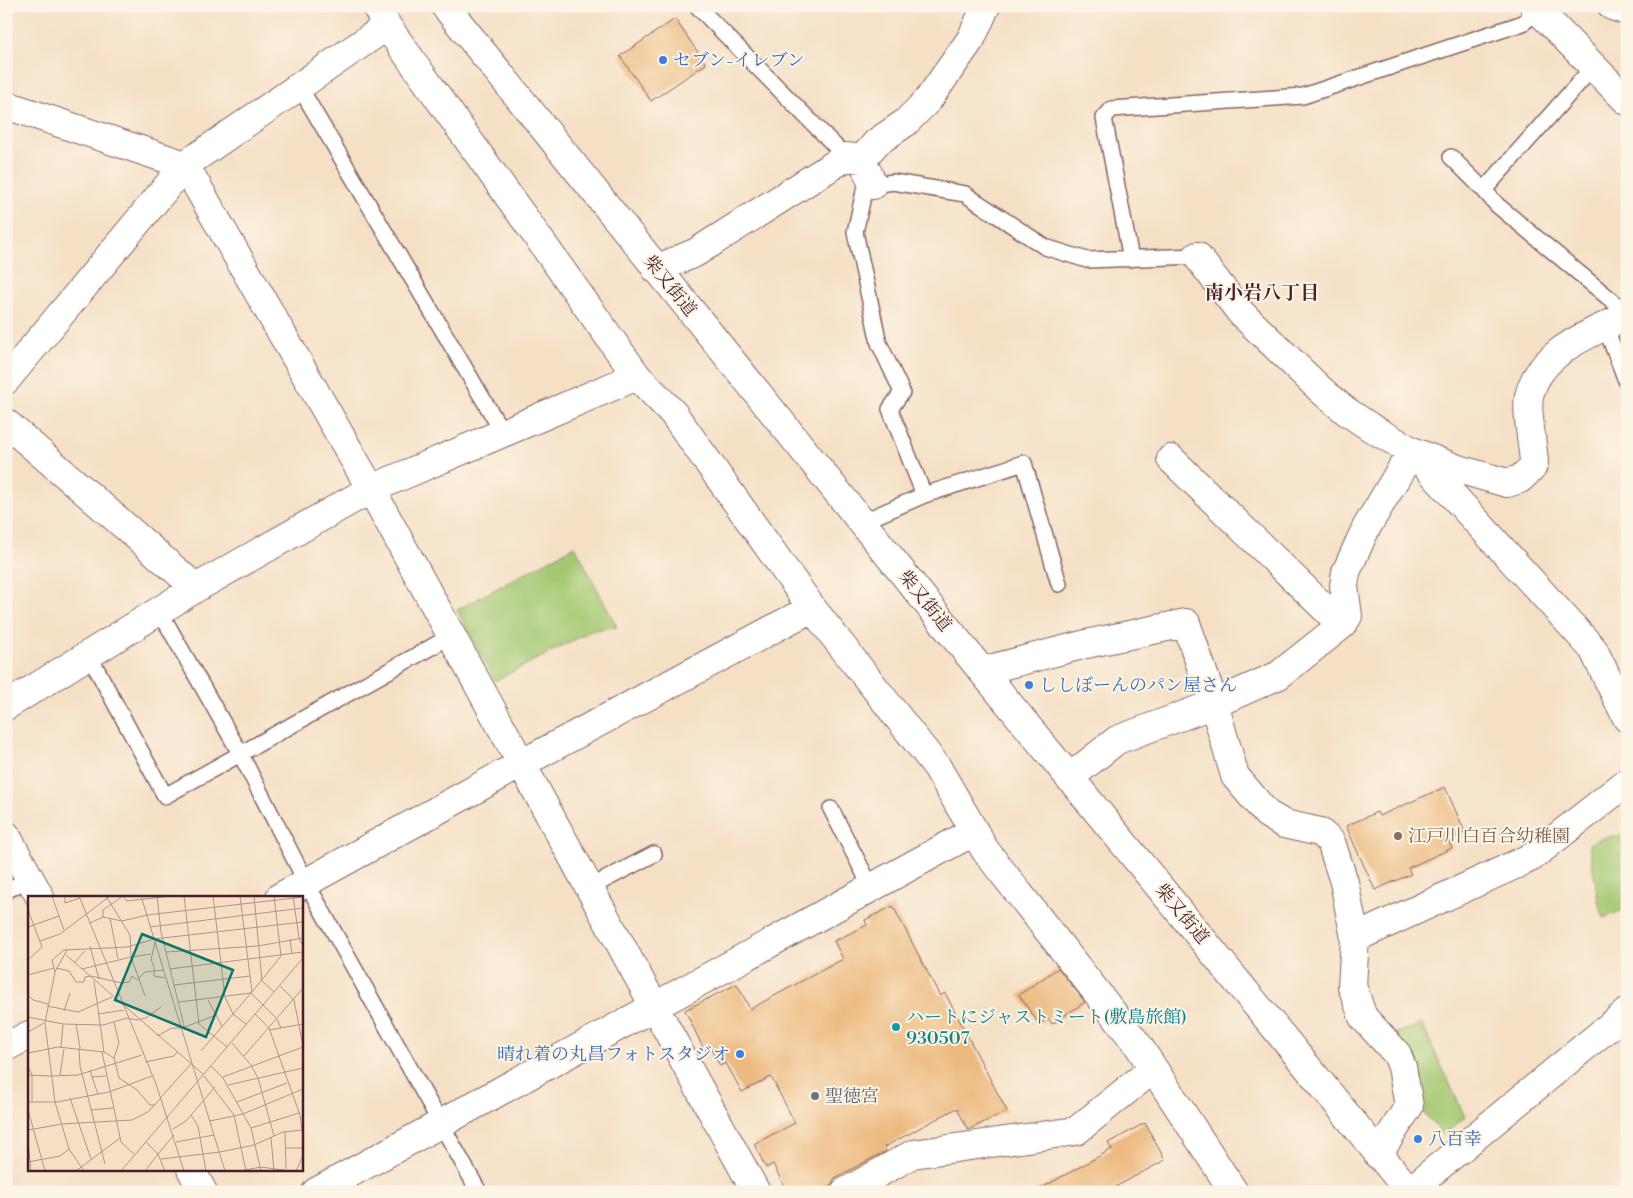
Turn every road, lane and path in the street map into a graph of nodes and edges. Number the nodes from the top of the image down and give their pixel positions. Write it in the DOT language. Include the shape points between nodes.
graph roads {
  1 [pos="445,6"];
  2 [pos="697,6"];
  3 [pos="986,6"];
  4 [pos="1612,6"];
  5 [pos="1536,9"];
  6 [pos="1627,11"];
  7 [pos="382,16"];
  8 [pos="1593,67"];
  9 [pos="299,86"];
  10 [pos="1627,101"];
  11 [pos="6,105"];
  12 [pos="1451,157"];
  13 [pos="854,158"];
  14 [pos="185,166"];
  15 [pos="873,185"];
  16 [pos="1484,190"];
  17 [pos="1197,256"];
  18 [pos="1131,259"];
  19 [pos="656,269"];
  20 [pos="1620,318"];
  21 [pos="637,376"];
  22 [pos="6,380"];
  23 [pos="1627,384"];
  24 [pos="6,423"];
  25 [pos="503,433"];
  26 [pos="1412,451"];
  27 [pos="1171,459"];
  28 [pos="371,489"];
  29 [pos="924,495"];
  30 [pos="862,522"];
  31 [pos="1060,584"];
  32 [pos="196,588"];
  33 [pos="812,608"];
  34 [pos="160,612"];
  35 [pos="1342,625"];
  36 [pos="451,636"];
  37 [pos="89,655"];
  38 [pos="982,671"];
  39 [pos="1214,704"];
  40 [pos="6,706"];
  41 [pos="1627,718"];
  42 [pos="240,753"];
  43 [pos="521,764"];
  44 [pos="1069,778"];
  45 [pos="1627,782"];
  46 [pos="831,809"];
  47 [pos="974,832"];
  48 [pos="6,835"];
  49 [pos="654,854"];
  50 [pos="306,882"];
  51 [pos="35,887"];
  52 [pos="871,887"];
  53 [pos="589,888"];
  54 [pos="6,891"];
  55 [pos="282,896"];
  56 [pos="1355,938"];
  57 [pos="654,1006"];
  58 [pos="1627,1012"];
  59 [pos="28,1036"];
  60 [pos="6,1048"];
  61 [pos="1153,1069"];
  62 [pos="441,1123"];
  63 [pos="1378,1155"];
  64 [pos="192,1170"];
  65 [pos="203,1192"];
  66 [pos="316,1192"];
  67 [pos="478,1192"];
  68 [pos="756,1192"];
  69 [pos="845,1192"];
  70 [pos="1234,1192"];
  71 [pos="1409,1192"];
  1 -- 19 [label="street, 柴又街道"];
  2 -- 13 [label="lane"];
  3 -- 13 [label="street" via="971,39 928,100 905,123"];
  4 -- 6 [label="street"];
  5 -- 8 [label="street"];
  5 -- 18 [label="lane" via="1522,23 1303,96 1112,109 1104,118"];
  7 -- 9 [label="street"];
  7 -- 21 [label="street"];
  8 -- 10 [label="street"];
  8 -- 16 [label="lane"];
  9 -- 14 [label="street"];
  9 -- 25 [label="lane"];
  11 -- 14 [label="street"];
  12 -- 16 [label="lane"];
  13 -- 15 [label="street"];
  13 -- 19 [label="street" via="695,253"];
  14 -- 22 [label="street"];
  14 -- 28 [label="street"];
  15 -- 18 [label="lane" via="892,182 966,194 1045,247 1087,260"];
  15 -- 29 [label="lane" via="864,192 855,232 879,343 902,392 890,409"];
  16 -- 20 [label="lane"];
  17 -- 18 [label="lane"];
  17 -- 26 [label="street" via="1241,313 1323,392 1346,411"];
  19 -- 30 [label="street, 柴又街道"];
  20 -- 23 [label="lane"];
  20 -- 26 [label="street" via="1554,355 1537,374 1529,398 1534,462 1520,479 1507,483"];
  21 -- 25 [label="street"];
  21 -- 33 [label="street" via="673,413"];
  24 -- 32 [label="street"];
  25 -- 28 [label="street"];
  26 -- 35 [label="street" via="1366,528 1346,572 1344,586 1348,616"];
  26 -- 41 [label="street" via="1593,649"];
  27 -- 35 [label="street"];
  28 -- 32 [label="street"];
  28 -- 36 [label="street"];
  29 -- 30 [label="lane"];
  29 -- 31 [label="lane" via="1024,463"];
  30 -- 38 [label="street, 柴又街道"];
  32 -- 34 [label="street"];
  33 -- 43 [label="street"];
  33 -- 47 [label="street" via="937,767"];
  34 -- 37 [label="street"];
  34 -- 42 [label="lane"];
  35 -- 39 [label="street" via="1279,675"];
  36 -- 42 [label="lane"];
  36 -- 43 [label="street"];
  37 -- 40 [label="street"];
  37 -- 42 [label="lane" via="165,796"];
  38 -- 39 [label="street" via="1186,623"];
  38 -- 44 [label="street, 柴又街道"];
  39 -- 44 [label="street" via="1117,740"];
  39 -- 56 [label="street" via="1235,776 1241,784 1267,814 1284,824 1320,832 1331,842 1344,882"];
  42 -- 50 [label="lane"];
  43 -- 50 [label="street"];
  43 -- 53 [label="street"];
  44 -- 63 [label="street, 柴又街道"];
  45 -- 56 [label="street" via="1532,857"];
  46 -- 52 [label="lane"];
  47 -- 52 [label="street"];
  47 -- 61 [label="street"];
  48 -- 51 [label="street"];
  49 -- 53 [label="lane"];
  50 -- 55 [label="street"];
  50 -- 62 [label="lane"];
  51 -- 54 [label="lane"];
  52 -- 57 [label="street"];
  53 -- 57 [label="street"];
  56 -- 63 [label="street" via="1352,986 1363,1017 1397,1054 1409,1106"];
  57 -- 62 [label="street"];
  57 -- 68 [label="street"];
  58 -- 71 [label="street"];
  59 -- 60 [label="street"];
  61 -- 69 [label="street" via="1076,1131 913,1154"];
  61 -- 70 [label="street"];
  62 -- 66 [label="street"];
  62 -- 67 [label="lane"];
  63 -- 71 [label="street, 柴又街道"];
  64 -- 65 [label="street"];
}
